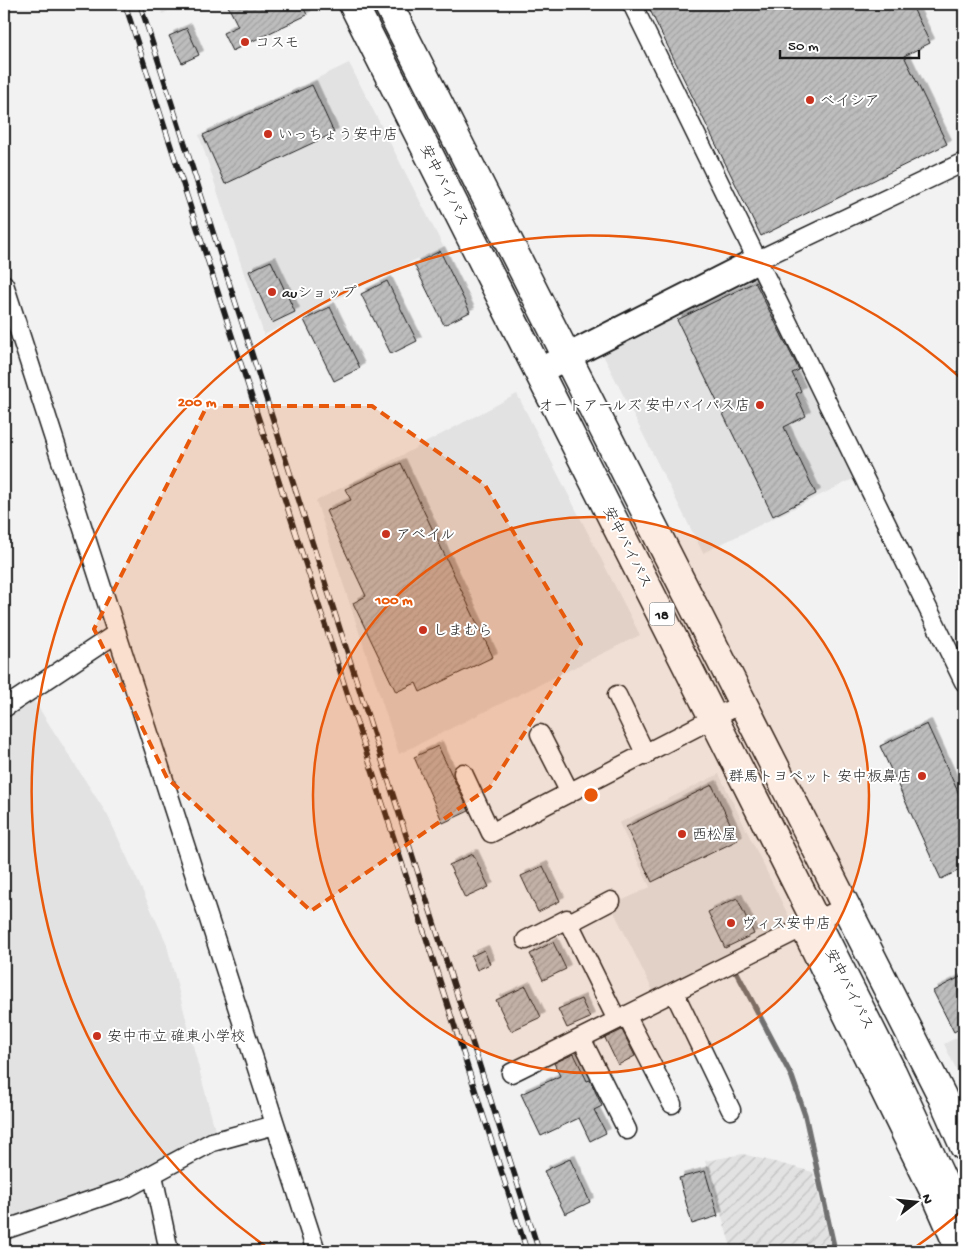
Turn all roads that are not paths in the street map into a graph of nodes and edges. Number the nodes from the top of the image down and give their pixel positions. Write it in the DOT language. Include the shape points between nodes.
graph roads {
  1 [pos="353,4"];
  2 [pos="388,4"];
  3 [pos="632,4"];
  4 [pos="964,162"];
  5 [pos="758,260"];
  6 [pos="4,284"];
  7 [pos="567,356"];
  8 [pos="539,370"];
  9 [pos="118,634"];
  10 [pos="964,682"];
  11 [pos="616,694"];
  12 [pos="743,704"];
  13 [pos="4,708"];
  14 [pos="714,719"];
  15 [pos="540,734"];
  16 [pos="646,755"];
  17 [pos="462,773"];
  18 [pos="570,793"];
  19 [pos="611,900"];
  20 [pos="846,906"];
  21 [pos="569,923"];
  22 [pos="808,925"];
  23 [pos="526,940"];
  24 [pos="674,992"];
  25 [pos="622,1017"];
  26 [pos="581,1038"];
  27 [pos="511,1073"];
  28 [pos="672,1104"];
  29 [pos="730,1110"];
  30 [pos="275,1125"];
  31 [pos="627,1130"];
  32 [pos="964,1146"];
  33 [pos="154,1175"];
  34 [pos="955,1222"];
  35 [pos="4,1230"];
  36 [pos="169,1251"];
  37 [pos="316,1251"];
  38 [pos="953,1251"];
  1 -- 8 [label="highway, 安中バイパス / 18"];
  2 -- 7 [label="highway, 安中バイパス / 18"];
  3 -- 5 [label="street"];
  4 -- 5 [label="street"];
  5 -- 7 [label="street"];
  5 -- 10 [label="street"];
  6 -- 9 [label="street"];
  7 -- 8 [label="street"];
  7 -- 12 [label="highway, 安中バイパス / 18"];
  8 -- 14 [label="highway, 安中バイパス / 18"];
  9 -- 13 [label="street"];
  9 -- 30 [label="street"];
  11 -- 16 [label="street"];
  12 -- 14 [label="street"];
  12 -- 20 [label="highway, 安中バイパス / 18"];
  14 -- 16 [label="street"];
  14 -- 22 [label="highway, 安中バイパス / 18"];
  15 -- 18 [label="street"];
  16 -- 18 [label="street"];
  17 -- 18 [label="street" via="491,833"];
  19 -- 21 [label="street"];
  20 -- 22 [label="street"];
  20 -- 32 [label="highway, 安中バイパス / 18"];
  21 -- 23 [label="street" via="567,919"];
  21 -- 25 [label="street"];
  22 -- 24 [label="street"];
  22 -- 34 [label="highway, 安中バイパス / 18" via="892,1072"];
  24 -- 25 [label="street"];
  24 -- 29 [label="street"];
  25 -- 26 [label="street"];
  25 -- 28 [label="street"];
  26 -- 27 [label="street"];
  26 -- 31 [label="street"];
  30 -- 33 [label="street" via="212,1142"];
  30 -- 37 [label="street"];
  33 -- 35 [label="street" via="127,1188"];
  33 -- 36 [label="street"];
  34 -- 38 [label="street"];
}
